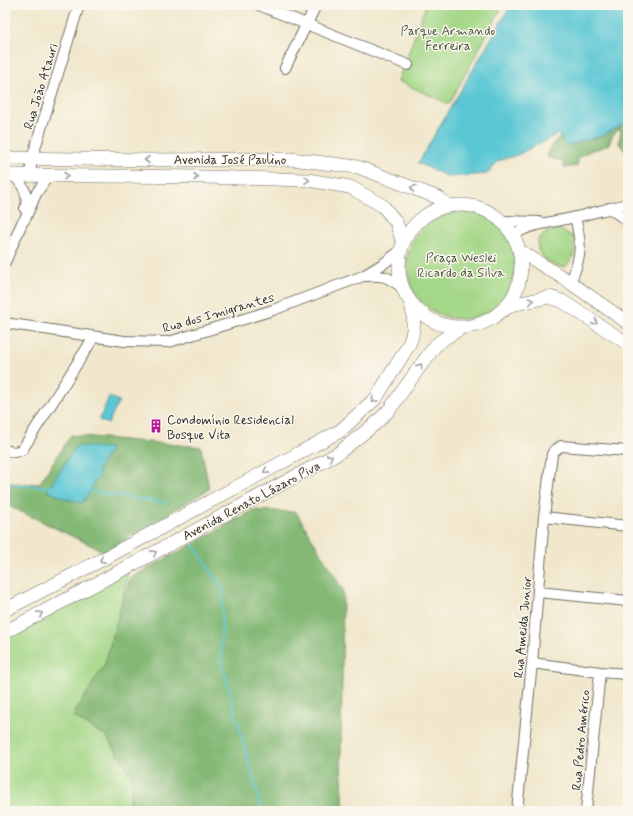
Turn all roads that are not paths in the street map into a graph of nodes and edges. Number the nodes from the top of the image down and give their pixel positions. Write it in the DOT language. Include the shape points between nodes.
graph roads {
  1 [pos="79,5"];
  2 [pos="259,5"];
  3 [pos="316,5"];
  4 [pos="307,25"];
  5 [pos="408,65"];
  6 [pos="284,68"];
  7 [pos="5,158"];
  8 [pos="32,158"];
  9 [pos="233,159"];
  10 [pos="9,175"];
  11 [pos="30,175"];
  12 [pos="48,176"];
  13 [pos="232,177"];
  14 [pos="628,204"];
  15 [pos="447,205"];
  16 [pos="609,208"];
  17 [pos="575,217"];
  18 [pos="503,221"];
  19 [pos="628,221"];
  20 [pos="22,223"];
  21 [pos="545,223"];
  22 [pos="513,235"];
  23 [pos="402,247"];
  24 [pos="520,251"];
  25 [pos="5,262"];
  26 [pos="362,276"];
  27 [pos="570,283"];
  28 [pos="403,288"];
  29 [pos="411,303"];
  30 [pos="501,312"];
  31 [pos="5,323"];
  32 [pos="628,324"];
  33 [pos="464,327"];
  34 [pos="94,337"];
  35 [pos="628,344"];
  36 [pos="5,450"];
  37 [pos="628,451"];
  38 [pos="544,517"];
  39 [pos="628,526"];
  40 [pos="538,592"];
  41 [pos="628,601"];
  42 [pos="5,610"];
  43 [pos="5,632"];
  44 [pos="532,663"];
  45 [pos="600,672"];
  46 [pos="628,674"];
  47 [pos="517,811"];
  48 [pos="586,811"];
  1 -- 8 [label="street, Rua João Atauri"];
  2 -- 4 [label="street"];
  3 -- 4 [label="street"];
  4 -- 5 [label="street"];
  4 -- 6 [label="street"];
  7 -- 8 [label="main road, Avenida José Paulino"];
  9 -- 8 [label="main road, Avenida José Paulino, one-way"];
  8 -- 11 [label="street, Rua João Atauri"];
  9 -- 13 [label="main road" via="236,167"];
  15 -- 9 [label="main road, Avenida José Paulino, one-way" via="439,198 358,167 291,159"];
  10 -- 11 [label="main road, Avenida José Paulino"];
  10 -- 20 [label="street" via="18,179 26,194 28,202"];
  11 -- 12 [label="main road, Avenida José Paulino"];
  12 -- 13 [label="main road, Avenida José Paulino, one-way"];
  12 -- 20 [label="street"];
  13 -- 23 [label="main road, Avenida José Paulino, one-way" via="308,180 350,187 383,206 396,222"];
  14 -- 16 [label="street"];
  15 -- 18 [label="main road" via="467,204 481,208"];
  15 -- 23 [label="main road" via="419,220 410,230"];
  16 -- 17 [label="street"];
  16 -- 19 [label="street"];
  17 -- 21 [label="street"];
  17 -- 27 [label="street" via="580,250 578,264"];
  18 -- 21 [label="street"];
  18 -- 22 [label="main road"];
  20 -- 25 [label="street"];
  21 -- 22 [label="street"];
  22 -- 24 [label="main road"];
  23 -- 26 [label="street, Rua dos Imigrantes" via="383,264"];
  23 -- 28 [label="main road" via="399,270"];
  24 -- 27 [label="main road"];
  24 -- 30 [label="main road" via="521,273 515,294"];
  26 -- 28 [label="street, Rua dos Imigrantes" via="381,276 391,279"];
  26 -- 34 [label="street, Rua dos Imigrantes" via="273,310 169,342"];
  27 -- 32 [label="main road"];
  28 -- 29 [label="main road"];
  29 -- 33 [label="main road" via="421,314 434,322"];
  29 -- 42 [label="main road, Avenida Renato Lázaro Piva, one-way" via="414,324 411,341 376,398 340,431"];
  30 -- 33 [label="main road" via="483,323"];
  30 -- 35 [label="main road, one-way" via="511,305 549,297 569,304"];
  31 -- 34 [label="street, Rua dos Imigrantes"];
  43 -- 33 [label="main road, Avenida Renato Lázaro Piva, one-way" via="337,454 390,409 436,345"];
  34 -- 36 [label="street" via="22,450"];
  37 -- 38 [label="street, Rua Ameida Junior" via="558,447 552,454"];
  38 -- 39 [label="street"];
  38 -- 40 [label="street, Rua Ameida Junior"];
  40 -- 41 [label="street"];
  40 -- 44 [label="street, Rua Ameida Junior"];
  44 -- 45 [label="street"];
  44 -- 47 [label="street, Rua Ameida Junior"];
  45 -- 46 [label="street"];
  45 -- 48 [label="street, Rua Pedro Américo"];
}
